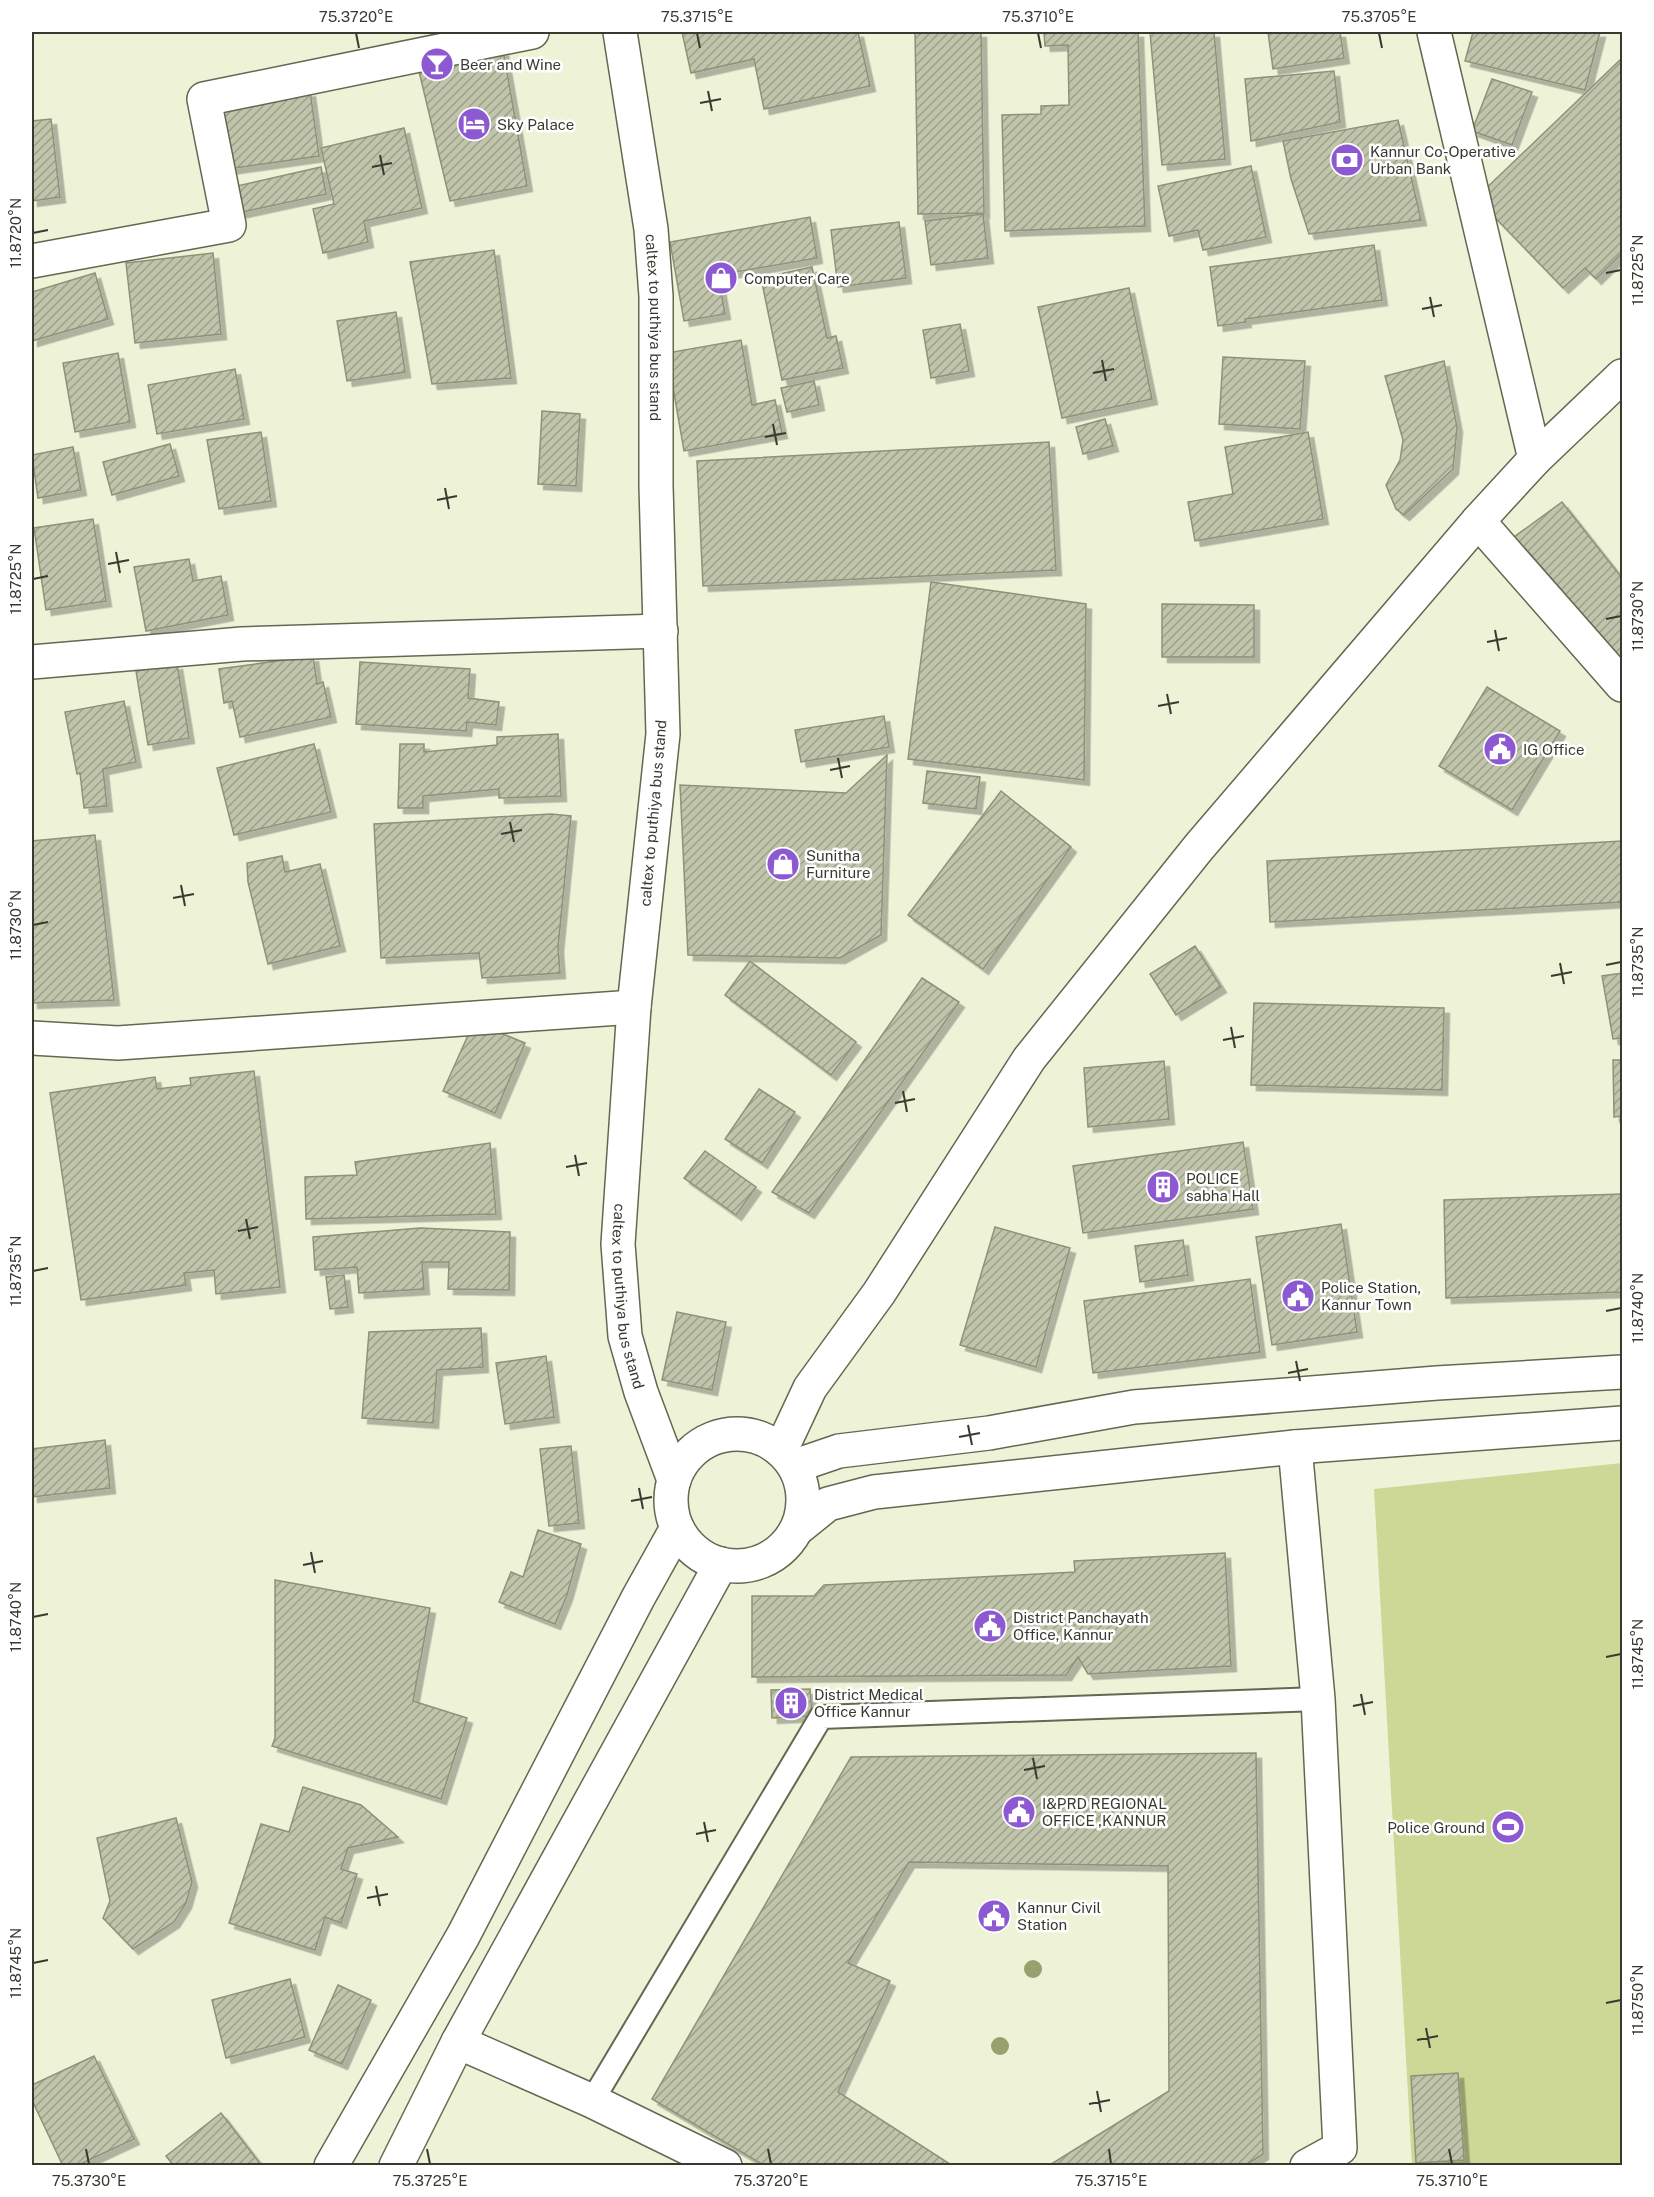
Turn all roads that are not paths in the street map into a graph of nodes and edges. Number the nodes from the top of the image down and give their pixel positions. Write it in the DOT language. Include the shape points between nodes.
graph roads {
  1 [pos="532,32"];
  2 [pos="620,32"];
  3 [pos="1434,32"];
  4 [pos="32,261"];
  5 [pos="1623,376"];
  6 [pos="1535,459"];
  7 [pos="1478,521"];
  8 [pos="661,631"];
  9 [pos="32,662"];
  10 [pos="1623,685"];
  11 [pos="634,1007"];
  12 [pos="32,1038"];
  13 [pos="1623,1372"];
  14 [pos="1623,1423"];
  15 [pos="1294,1447"];
  16 [pos="788,1458"];
  17 [pos="674,1480"];
  18 [pos="677,1528"];
  19 [pos="797,1529"];
  20 [pos="721,1564"];
  21 [pos="1318,1699"];
  22 [pos="458,2042"];
  23 [pos="592,2101"];
  24 [pos="331,2166"];
  25 [pos="396,2166"];
  26 [pos="725,2166"];
  27 [pos="1307,2166"];
  1 -- 4 [label="main road" via="204,99 229,225"];
  2 -- 8 [label="main road, caltex to puthiya bus stand" via="656,285"];
  3 -- 6 [label="main road"];
  5 -- 6 [label="main road"];
  6 -- 7 [label="main road"];
  7 -- 10 [label="main road"];
  7 -- 16 [label="main road" via="1199,847 1029,1059 879,1293 810,1388"];
  8 -- 9 [label="main road" via="242,644"];
  8 -- 11 [label="main road, caltex to puthiya bus stand" via="663,734"];
  11 -- 12 [label="main road" via="118,1042"];
  11 -- 17 [label="main road, caltex to puthiya bus stand" via="618,1244 626,1336 641,1392"];
  13 -- 16 [label="main road" via="1134,1407 988,1433"];
  14 -- 15 [label="main road"];
  15 -- 19 [label="main road" via="874,1492 828,1504"];
  15 -- 21 [label="main road"];
  16 -- 17 [label="main road" via="765,1440 747,1434 728,1435 695,1449"];
  16 -- 19 [label="main road" via="803,1487"];
  17 -- 18 [label="main road" via="671,1496"];
  18 -- 20 [label="main road" via="695,1550"];
  18 -- 24 [label="main road" via="463,1936"];
  19 -- 20 [label="main road" via="784,1547 766,1560 744,1566"];
  20 -- 22 [label="main road"];
  21 -- 23 [label="lane" via="821,1717"];
  21 -- 27 [label="main road" via="1340,2148"];
  22 -- 23 [label="main road"];
  22 -- 25 [label="main road"];
  23 -- 26 [label="main road"];
}
